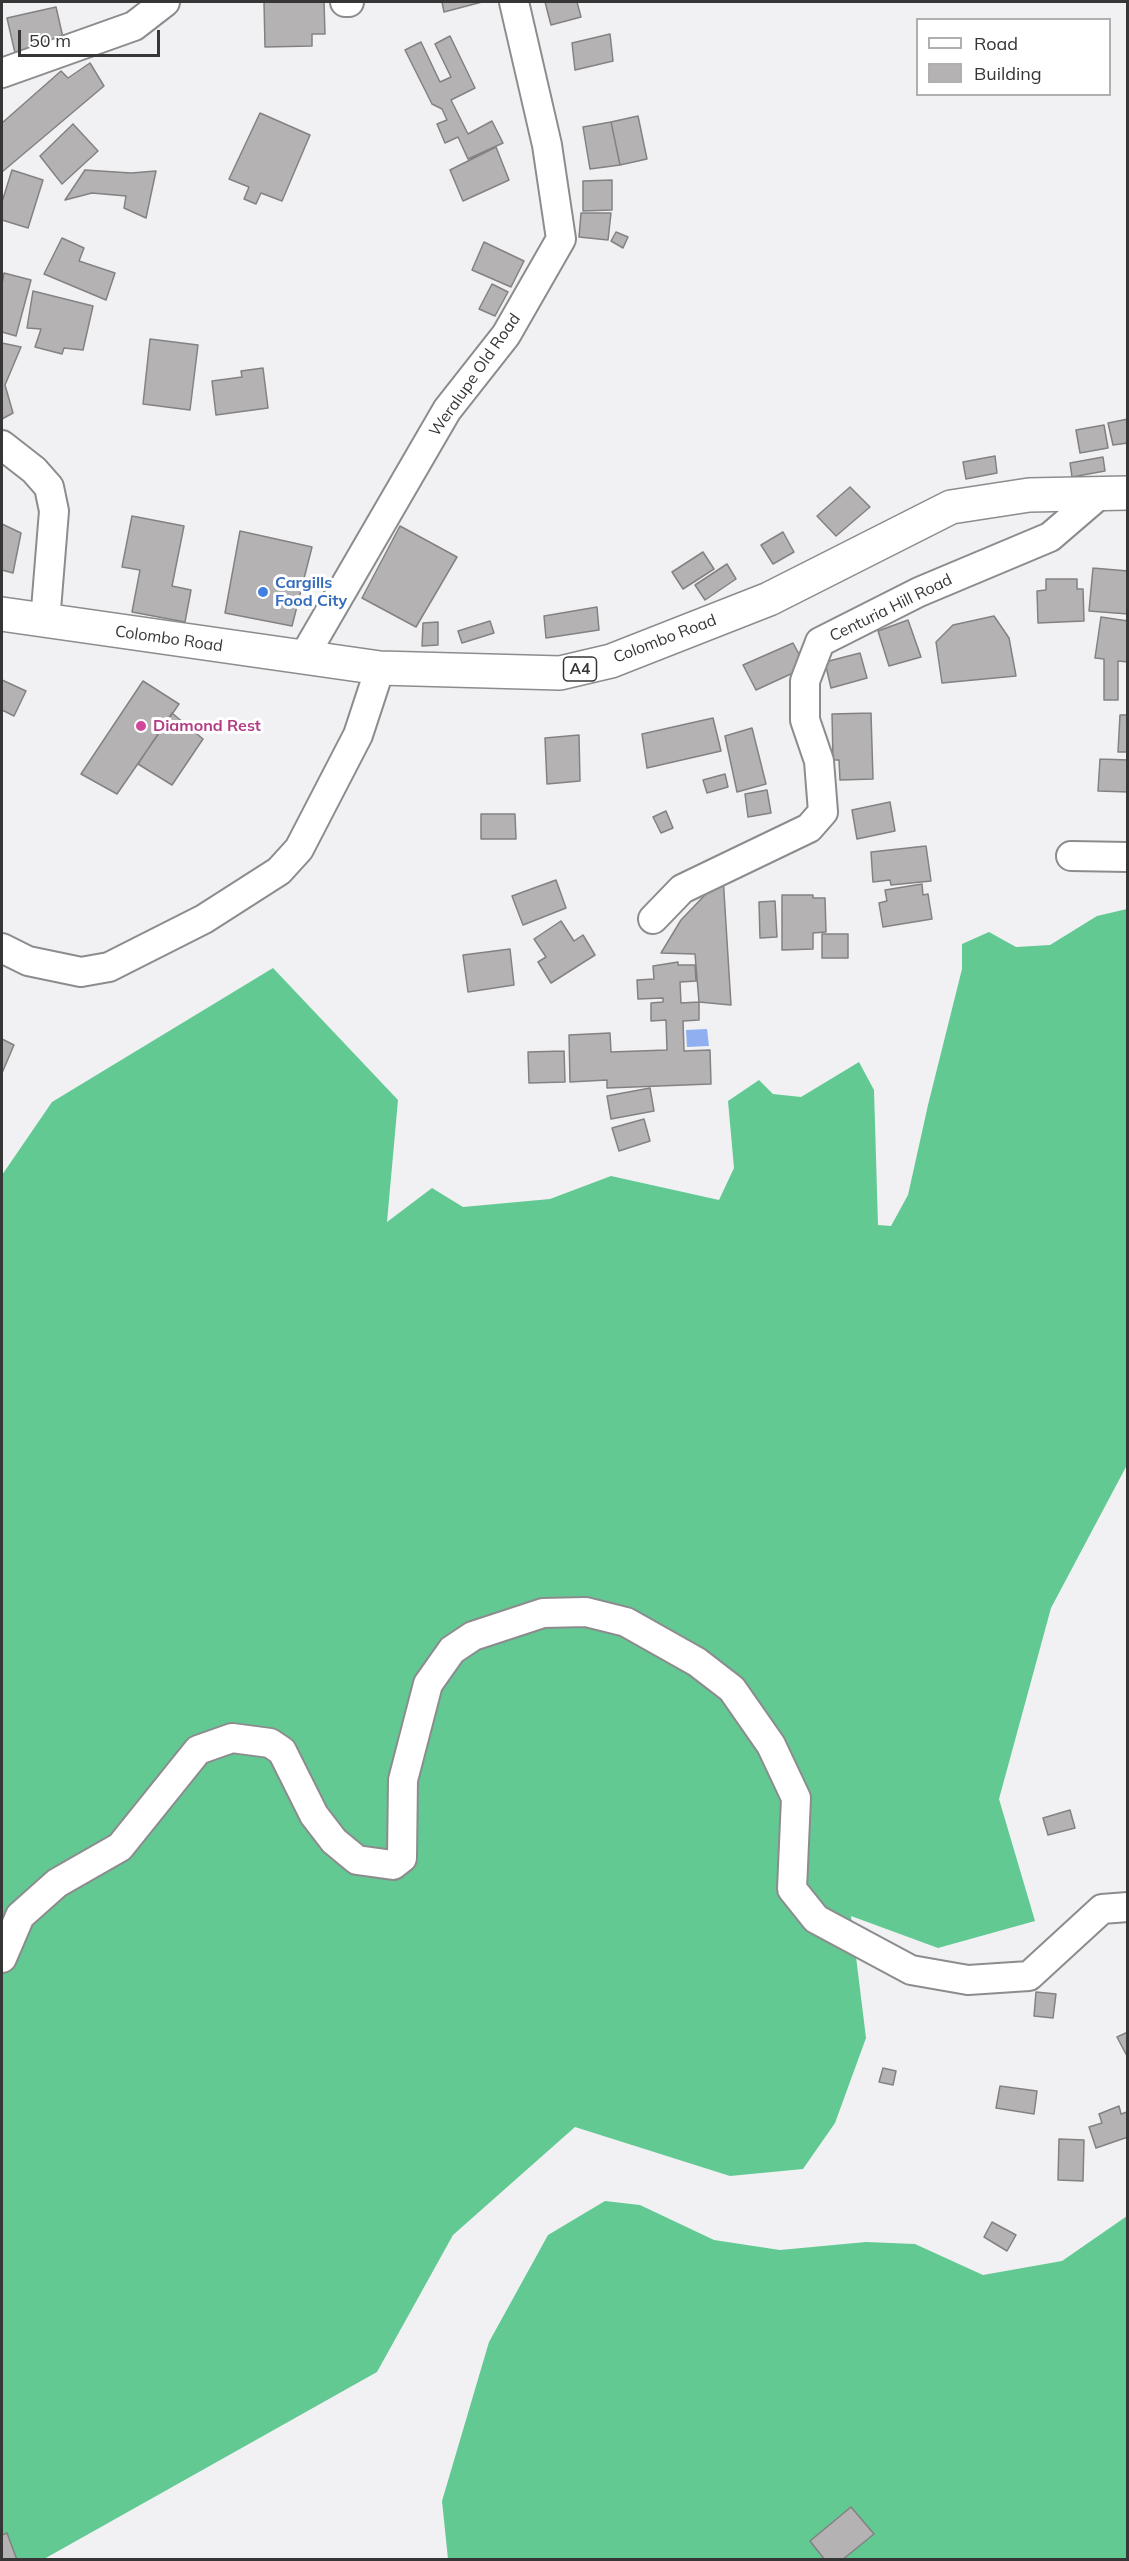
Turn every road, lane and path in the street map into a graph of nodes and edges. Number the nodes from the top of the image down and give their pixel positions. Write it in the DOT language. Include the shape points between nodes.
graph roads {
  1 [pos="165,2"];
  2 [pos="514,2"];
  3 [pos="2,73"];
  4 [pos="2,445"];
  5 [pos="1114,493"];
  6 [pos="2,614"];
  7 [pos="45,622"];
  8 [pos="303,658"];
  9 [pos="380,668"];
  10 [pos="1071,855"];
  11 [pos="1128,857"];
  12 [pos="653,920"];
  13 [pos="2,948"];
  14 [pos="1128,1907"];
  15 [pos="2,1958"];
  1 -- 3 [label="street" via="134,26"];
  2 -- 8 [label="street, Weralupe Old Road" via="547,145 561,239 506,335 447,410"];
  4 -- 7 [label="street" via="49,487 54,511"];
  5 -- 9 [label="highway, Colombo Road / A4" via="1029,495 951,507 769,599 610,661 560,674"];
  5 -- 12 [label="street, Centuria Hill Road" via="1050,537 919,592 820,642 805,681 805,720 819,761 823,812 809,828 682,889"];
  6 -- 7 [label="highway, Colombo Road / A4"];
  7 -- 8 [label="highway, Colombo Road / A4"];
  8 -- 9 [label="highway, Colombo Road / A4"];
  9 -- 13 [label="street" via="358,735 299,849 279,871 204,919 109,967 81,972 28,961"];
  10 -- 11 [label="street"];
  14 -- 15 [label="street" via="1102,1909 1029,1976 968,1980 910,1970 816,1919 792,1889 796,1798 771,1744 732,1689 698,1662 626,1622 586,1612 543,1613 473,1636 452,1650 428,1684 404,1780 402,1858 393,1865 357,1860 334,1841 314,1815 282,1751 270,1743 232,1738 198,1750 120,1847 57,1883 20,1916"];
}
